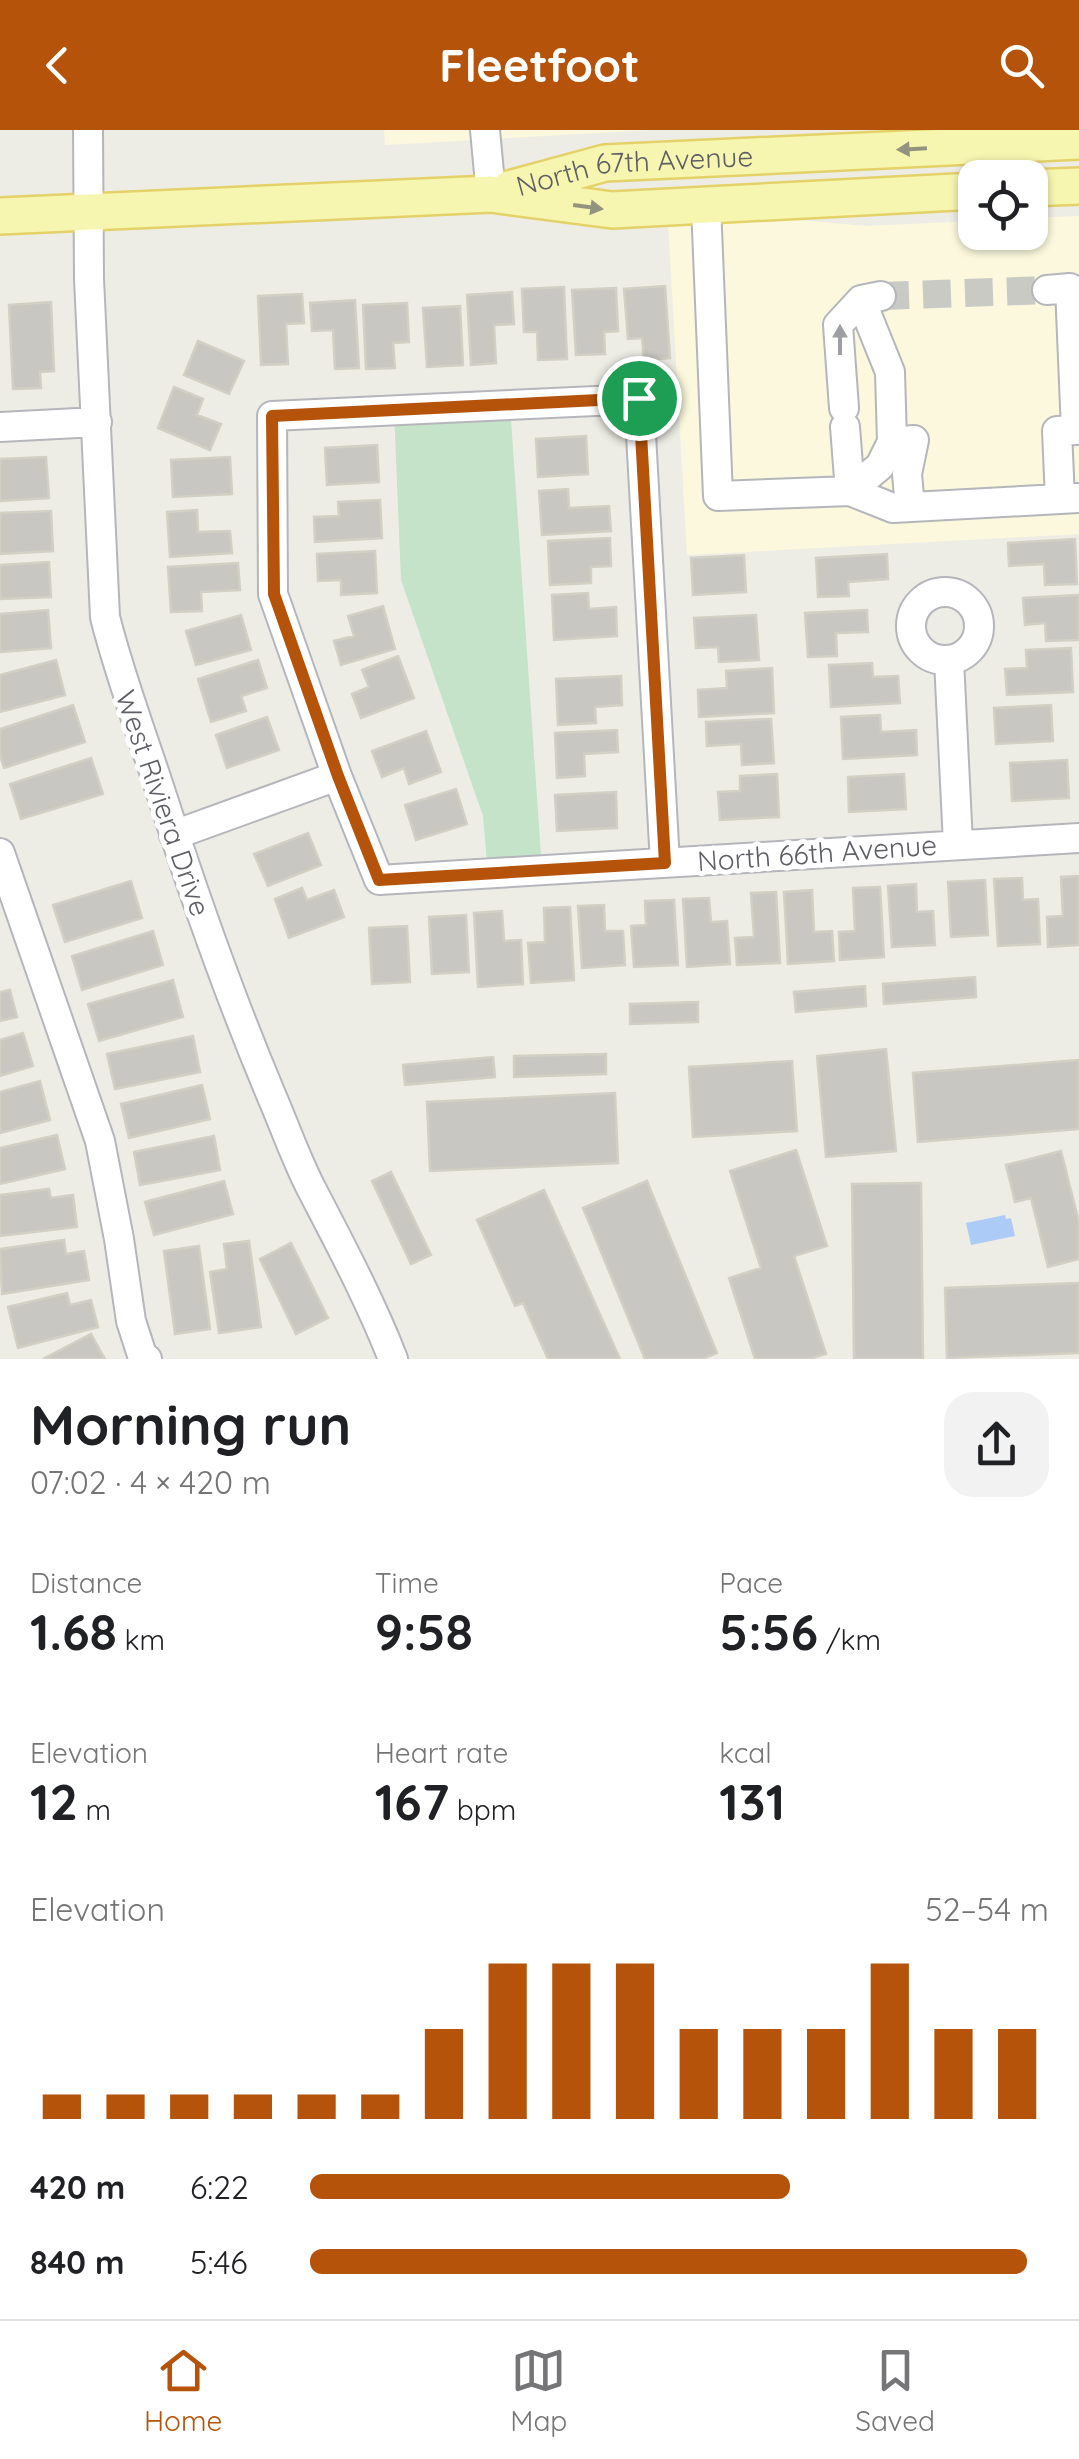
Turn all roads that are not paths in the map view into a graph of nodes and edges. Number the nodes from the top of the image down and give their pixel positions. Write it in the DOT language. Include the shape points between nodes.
graph roads {
  1 [pos="88,130"];
  2 [pos="485,130"];
  3 [pos="1079,141"];
  4 [pos="1079,186"];
  5 [pos="1048,187"];
  6 [pos="958,192"];
  7 [pos="491,194"];
  8 [pos="706,206"];
  9 [pos="89,210"];
  10 [pos="0,216"];
  11 [pos="1048,290"];
  12 [pos="96,422"];
  13 [pos="0,427"];
  14 [pos="903,441"];
  15 [pos="850,491"];
  16 [pos="1070,498"];
  17 [pos="910,507"];
  18 [pos="949,660"];
  19 [pos="338,776"];
  20 [pos="174,835"];
  21 [pos="1078,836"];
  22 [pos="958,844"];
  23 [pos="0,853"];
  24 [pos="665,863"];
  25 [pos="145,1358"];
  26 [pos="393,1359"];
  1 -- 9 [label="street, West Riviera Drive"];
  2 -- 7 [label="street"];
  3 -- 7 [label="main road, North 67th Avenue, one-way" via="604,164"];
  4 -- 5 [label="main road"];
  6 -- 8 [label="main road, North 67th Avenue"];
  7 -- 8 [label="main road, North 67th Avenue, one-way" via="612,210"];
  7 -- 9 [label="main road, North 67th Avenue"];
  8 -- 15 [label="street" via="718,496"];
  9 -- 10 [label="main road, North 67th Avenue"];
  9 -- 12 [label="street, West Riviera Drive"];
  11 -- 16 [label="street" via="1070,288 1076,430 1056,432"];
  12 -- 13 [label="street"];
  12 -- 20 [label="street, West Riviera Drive" via="105,617"];
  14 -- 15 [label="street"];
  15 -- 14 [label="street, one-way" via="838,324 871,298"];
  14 -- 17 [label="street"];
  15 -- 17 [label="street" via="893,508"];
  16 -- 17 [label="street"];
  18 -- 22 [label="street"];
  19 -- 20 [label="street"];
  19 -- 24 [label="street, North 66th Avenue" via="379,880"];
  19 -- 24 [label="street" via="274,594 272,416 639,398"];
  20 -- 26 [label="street, West Riviera Drive" via="261,1070"];
  21 -- 22 [label="street, North 66th Avenue"];
  22 -- 24 [label="street, North 66th Avenue"];
  23 -- 25 [label="street" via="100,1141 132,1322"];
}
